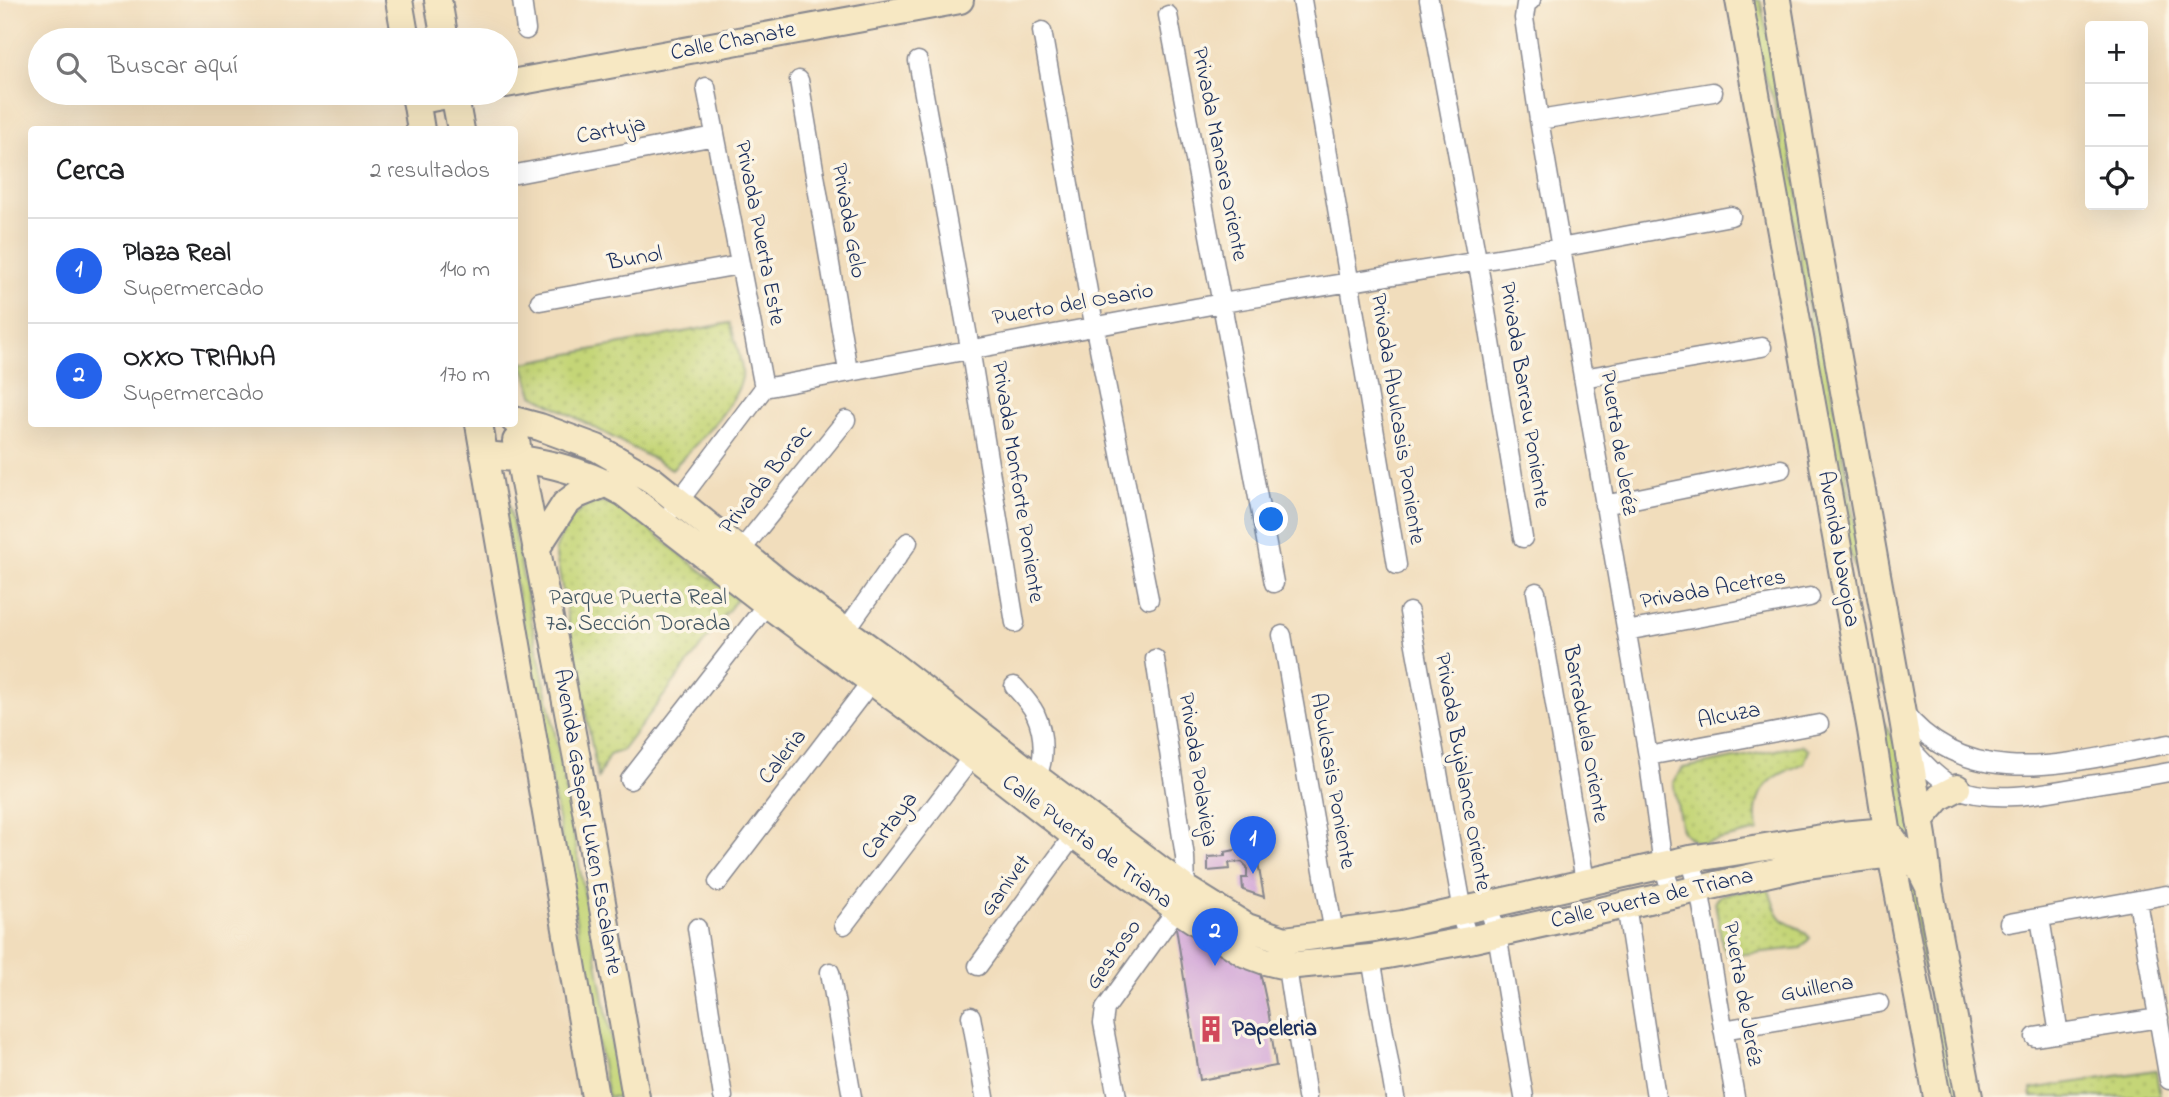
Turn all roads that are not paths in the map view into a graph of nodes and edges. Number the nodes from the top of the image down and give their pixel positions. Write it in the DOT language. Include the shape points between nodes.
graph roads {
  1 [pos="399,0"];
  2 [pos="438,0"];
  3 [pos="522,0"];
  4 [pos="960,0"];
  5 [pos="1301,0"];
  6 [pos="1429,0"];
  7 [pos="1531,0"];
  8 [pos="1740,0"];
  9 [pos="1777,0"];
  10 [pos="1168,15"];
  11 [pos="403,28"];
  12 [pos="443,28"];
  13 [pos="526,30"];
  14 [pos="1042,31"];
  15 [pos="918,61"];
  16 [pos="799,80"];
  17 [pos="518,82"];
  18 [pos="706,87"];
  19 [pos="1713,92"];
  20 [pos="416,105"];
  21 [pos="457,105"];
  22 [pos="1539,120"];
  23 [pos="420,126"];
  24 [pos="460,126"];
  25 [pos="715,136"];
  26 [pos="518,174"];
  27 [pos="1731,216"];
  28 [pos="1559,248"];
  29 [pos="1477,261"];
  30 [pos="739,265"];
  31 [pos="1350,281"];
  32 [pos="540,301"];
  33 [pos="1222,303"];
  34 [pos="1094,327"];
  35 [pos="1762,347"];
  36 [pos="970,348"];
  37 [pos="848,371"];
  38 [pos="1583,378"];
  39 [pos="764,388"];
  40 [pos="846,420"];
  41 [pos="518,423"];
  42 [pos="479,427"];
  43 [pos="515,427"];
  44 [pos="586,444"];
  45 [pos="484,455"];
  46 [pos="519,458"];
  47 [pos="1781,469"];
  48 [pos="579,471"];
  49 [pos="607,483"];
  50 [pos="678,502"];
  51 [pos="1604,505"];
  52 [pos="661,523"];
  53 [pos="1523,538"];
  54 [pos="908,542"];
  55 [pos="536,549"];
  56 [pos="732,561"];
  57 [pos="1397,565"];
  58 [pos="1274,583"];
  59 [pos="1536,592"];
  60 [pos="774,594"];
  61 [pos="1810,597"];
  62 [pos="1149,599"];
  63 [pos="1409,612"];
  64 [pos="1015,623"];
  65 [pos="846,630"];
  66 [pos="1626,631"];
  67 [pos="1282,635"];
  68 [pos="1155,659"];
  69 [pos="880,671"];
  70 [pos="1860,671"];
  71 [pos="1014,685"];
  72 [pos="1901,708"];
  73 [pos="1819,724"];
  74 [pos="2169,744"];
  75 [pos="1907,745"];
  76 [pos="973,756"];
  77 [pos="1648,756"];
  78 [pos="1973,760"];
  79 [pos="2059,763"];
  80 [pos="2169,772"];
  81 [pos="630,780"];
  82 [pos="1031,787"];
  83 [pos="1961,789"];
  84 [pos="2064,789"];
  85 [pos="1920,820"];
  86 [pos="1074,835"];
  87 [pos="1889,842"];
  88 [pos="1804,854"];
  89 [pos="1690,859"];
  90 [pos="1663,865"];
  91 [pos="718,882"];
  92 [pos="1581,884"];
  93 [pos="1930,887"];
  94 [pos="1699,888"];
  95 [pos="1672,894"];
  96 [pos="2166,895"];
  97 [pos="1182,899"];
  98 [pos="2138,901"];
  99 [pos="1488,905"];
  100 [pos="1626,905"];
  101 [pos="1459,911"];
  102 [pos="2040,918"];
  103 [pos="2009,923"];
  104 [pos="844,925"];
  105 [pos="697,928"];
  106 [pos="1497,934"];
  107 [pos="1331,935"];
  108 [pos="1469,940"];
  109 [pos="1285,953"];
  110 [pos="1371,958"];
  111 [pos="978,966"];
  112 [pos="830,972"];
  113 [pos="1879,1003"];
  114 [pos="971,1016"];
  115 [pos="2159,1018"];
  116 [pos="1723,1030"];
  117 [pos="2059,1034"];
  118 [pos="2035,1037"];
  119 [pos="2169,1080"];
  120 [pos="594,1097"];
  121 [pos="636,1097"];
  122 [pos="723,1097"];
  123 [pos="852,1097"];
  124 [pos="985,1097"];
  125 [pos="1117,1097"];
  126 [pos="1307,1097"];
  127 [pos="1395,1097"];
  128 [pos="1524,1097"];
  129 [pos="1656,1097"];
  130 [pos="1735,1097"];
  131 [pos="1937,1097"];
  132 [pos="1969,1097"];
  1 -- 11 [label="street"];
  2 -- 12 [label="street"];
  3 -- 13 [label="street"];
  4 -- 17 [label="street, Calle Chanate"];
  5 -- 31 [label="street, Privada Abulcasis Poniente"];
  6 -- 29 [label="street, Privada Barrau Poniente"];
  7 -- 22 [label="street, Puerta de Jeréz" via="1524,18"];
  8 -- 70 [label="street, Avenida Navojoa"];
  9 -- 72 [label="street, Avenida Navojoa"];
  10 -- 33 [label="street, Privada Manara Oriente"];
  14 -- 34 [label="street"];
  15 -- 36 [label="street, Privada Monforte Poniente"];
  16 -- 37 [label="street, Privada Gelo"];
  18 -- 25 [label="street, Privada Puerta Este"];
  19 -- 22 [label="street"];
  20 -- 23 [label="street"];
  21 -- 24 [label="street"];
  22 -- 28 [label="street, Puerta de Jeréz"];
  25 -- 26 [label="street, Cartuja"];
  25 -- 30 [label="street, Privada Puerta Este"];
  27 -- 28 [label="street, Puerto del Osario"];
  28 -- 29 [label="street, Puerto del Osario"];
  28 -- 38 [label="street, Puerta de Jeréz"];
  29 -- 31 [label="street, Puerto del Osario"];
  29 -- 53 [label="street, Privada Barrau Poniente"];
  30 -- 32 [label="street, Bunol"];
  30 -- 39 [label="street, Privada Puerta Este"];
  31 -- 33 [label="street, Puerto del Osario"];
  31 -- 57 [label="street, Privada Abulcasis Poniente"];
  33 -- 34 [label="street, Puerto del Osario"];
  33 -- 58 [label="street, Privada Manara Oriente"];
  34 -- 36 [label="street, Puerto del Osario"];
  34 -- 62 [label="street"];
  35 -- 38 [label="street"];
  36 -- 37 [label="street, Puerto del Osario"];
  36 -- 64 [label="street, Privada Monforte Poniente"];
  37 -- 39 [label="street, Puerto del Osario"];
  38 -- 51 [label="street, Puerta de Jeréz"];
  39 -- 50 [label="street"];
  40 -- 56 [label="street, Privada Borac"];
  41 -- 44 [label="street, Calle Puerta de Triana"];
  42 -- 45 [label="street, Avenida Gaspar Luken Escalante"];
  43 -- 46 [label="street, Avenida Gaspar Luken Escalante"];
  44 -- 48 [label="street"];
  44 -- 50 [label="street, Calle Puerta de Triana" via="632,467"];
  45 -- 46 [label="street, Calle Puerta de Triana"];
  45 -- 120 [label="street, Avenida Gaspar Luken Escalante"];
  46 -- 48 [label="street, Calle Puerta de Triana"];
  46 -- 55 [label="street, Avenida Gaspar Luken Escalante"];
  47 -- 51 [label="street"];
  48 -- 49 [label="street, Calle Puerta de Triana"];
  49 -- 52 [label="street, Calle Puerta de Triana"];
  49 -- 55 [label="street" via="565,504"];
  50 -- 52 [label="street"];
  50 -- 56 [label="street, Calle Puerta de Triana"];
  51 -- 66 [label="street, Puerta de Jeréz"];
  52 -- 56 [label="street, Calle Puerta de Triana"];
  54 -- 65 [label="street"];
  55 -- 121 [label="street, Avenida Gaspar Luken Escalante"];
  56 -- 60 [label="street, Calle Puerta de Triana"];
  59 -- 92 [label="street, Barraduela Oriente" via="1584,875"];
  60 -- 65 [label="street, Calle Puerta de Triana"];
  60 -- 69 [label="street, Calle Puerta de Triana"];
  60 -- 81 [label="street"];
  61 -- 66 [label="street, Privada Acetres"];
  63 -- 101 [label="street, Privada Bujalance Oriente" via="1461,900"];
  65 -- 69 [label="street, Calle Puerta de Triana"];
  66 -- 77 [label="street, Puerta de Jeréz"];
  67 -- 107 [label="street, Abulcasis Poniente"];
  68 -- 97 [label="street, Privada Polavieja" via="1185,857"];
  69 -- 76 [label="street, Calle Puerta de Triana"];
  69 -- 82 [label="street, Calle Puerta de Triana"];
  69 -- 91 [label="street, Caleria"];
  70 -- 75 [label="street"];
  70 -- 87 [label="street, Avenida Navojoa"];
  71 -- 82 [label="street" via="1039,724 1043,757"];
  72 -- 75 [label="street, Avenida Navojoa"];
  72 -- 78 [label="street" via="1925,735"];
  73 -- 77 [label="street, Alcuza"];
  74 -- 79 [label="street"];
  75 -- 83 [label="street" via="1929,770"];
  75 -- 85 [label="street, Avenida Navojoa"];
  76 -- 82 [label="street, Calle Puerta de Triana"];
  76 -- 104 [label="street, Cartaya"];
  77 -- 90 [label="street, Puerta de Jeréz"];
  78 -- 79 [label="street" via="1999,765"];
  78 -- 83 [label="street"];
  79 -- 84 [label="street"];
  80 -- 84 [label="street"];
  82 -- 86 [label="street, Calle Puerta de Triana"];
  82 -- 97 [label="street, Calle Puerta de Triana"];
  83 -- 84 [label="street" via="1997,795"];
  83 -- 85 [label="street" via="1940,797"];
  85 -- 93 [label="street, Avenida Navojoa"];
  86 -- 97 [label="street, Calle Puerta de Triana"];
  86 -- 111 [label="street, Ganivet"];
  87 -- 88 [label="street, Calle Puerta de Triana" via="1841,835"];
  87 -- 93 [label="street" via="1919,867"];
  87 -- 131 [label="street, Avenida Navojoa"];
  88 -- 89 [label="street, Calle Puerta de Triana"];
  88 -- 94 [label="street, Calle Puerta de Triana"];
  89 -- 90 [label="street, Calle Puerta de Triana"];
  89 -- 94 [label="street, Puerta de Jeréz"];
  90 -- 92 [label="street, Calle Puerta de Triana"];
  90 -- 95 [label="street, Puerta de Jeréz"];
  92 -- 99 [label="street, Calle Puerta de Triana"];
  93 -- 132 [label="street, Avenida Navojoa"];
  94 -- 95 [label="street, Calle Puerta de Triana"];
  94 -- 116 [label="street, Puerta de Jeréz"];
  95 -- 100 [label="street, Calle Puerta de Triana"];
  96 -- 98 [label="street"];
  97 -- 109 [label="street, Calle Puerta de Triana" via="1247,926"];
  97 -- 125 [label="street, Gestoso" via="1105,1009"];
  98 -- 102 [label="street"];
  98 -- 115 [label="street"];
  99 -- 101 [label="street, Calle Puerta de Triana"];
  99 -- 106 [label="street"];
  100 -- 106 [label="street, Calle Puerta de Triana"];
  100 -- 129 [label="street"];
  101 -- 107 [label="street, Calle Puerta de Triana"];
  101 -- 108 [label="street, Privada Bujalance Oriente"];
  102 -- 103 [label="street"];
  102 -- 117 [label="street"];
  105 -- 122 [label="street"];
  106 -- 108 [label="street, Calle Puerta de Triana"];
  106 -- 128 [label="street"];
  107 -- 109 [label="street, Calle Puerta de Triana"];
  108 -- 110 [label="street, Calle Puerta de Triana"];
  109 -- 110 [label="street, Calle Puerta de Triana"];
  109 -- 126 [label="street"];
  110 -- 127 [label="street"];
  112 -- 123 [label="street"];
  113 -- 116 [label="street, Guillena"];
  114 -- 124 [label="street"];
  115 -- 117 [label="street"];
  115 -- 119 [label="street"];
  116 -- 130 [label="street, Puerta de Jeréz"];
  117 -- 118 [label="street"];
}
